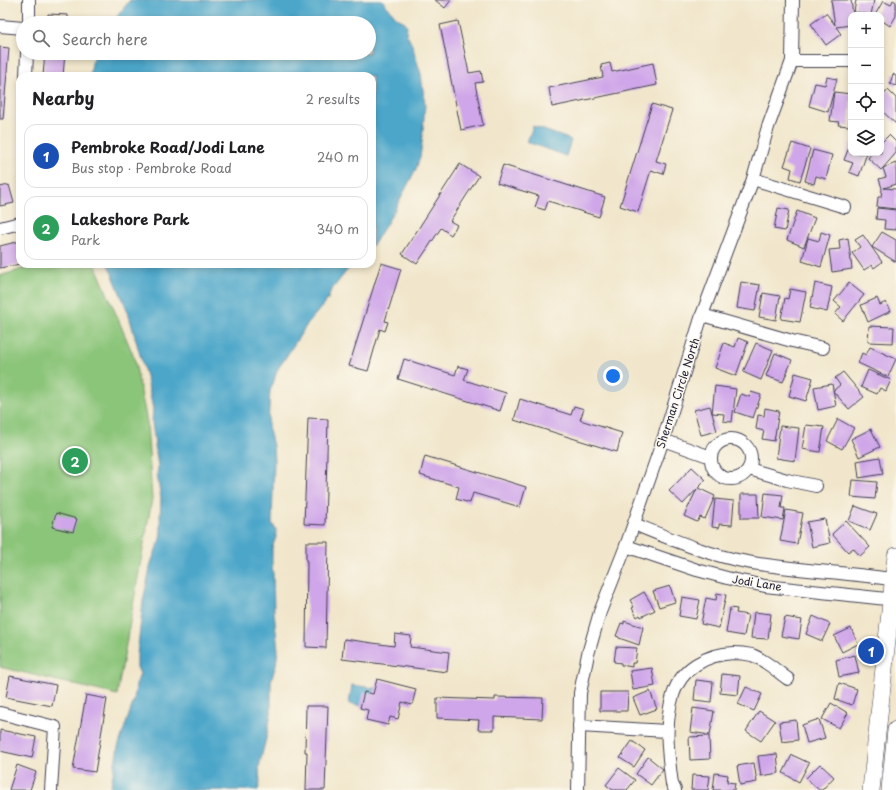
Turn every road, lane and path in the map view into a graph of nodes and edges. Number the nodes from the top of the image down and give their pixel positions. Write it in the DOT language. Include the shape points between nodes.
graph roads {
  1 [pos="29,0"];
  2 [pos="793,0"];
  3 [pos="29,16"];
  4 [pos="0,26"];
  5 [pos="16,27"];
  6 [pos="27,60"];
  7 [pos="792,61"];
  8 [pos="848,61"];
  9 [pos="26,72"];
  10 [pos="753,179"];
  11 [pos="845,207"];
  12 [pos="16,224"];
  13 [pos="0,228"];
  14 [pos="702,315"];
  15 [pos="822,348"];
  16 [pos="663,440"];
  17 [pos="711,457"];
  18 [pos="749,469"];
  19 [pos="816,486"];
  20 [pos="634,524"];
  21 [pos="626,546"];
  22 [pos="896,556"];
  23 [pos="895,579"];
  24 [pos="894,600"];
  25 [pos="788,679"];
  26 [pos="0,713"];
  27 [pos="579,726"];
  28 [pos="896,730"];
  29 [pos="667,731"];
  30 [pos="51,790"];
  31 [pos="578,790"];
  32 [pos="675,790"];
  33 [pos="871,790"];
  34 [pos="890,790"];
  1 -- 3 [label="street"];
  2 -- 7 [label="street, Sherman Circle North"];
  4 -- 5 [label="street"];
  6 -- 9 [label="street"];
  7 -- 8 [label="street"];
  7 -- 10 [label="street, Sherman Circle North" via="768,127"];
  10 -- 11 [label="street"];
  10 -- 14 [label="street, Sherman Circle North"];
  12 -- 13 [label="street"];
  14 -- 15 [label="street"];
  14 -- 16 [label="street, Sherman Circle North"];
  16 -- 17 [label="street"];
  16 -- 20 [label="street, Sherman Circle North"];
  17 -- 18 [label="street" via="714,469 723,478 736,479"];
  17 -- 18 [label="street" via="717,445 735,440 741,442 750,452"];
  18 -- 19 [label="street"];
  20 -- 21 [label="street, Sherman Circle North"];
  20 -- 23 [label="street, Jodi Lane" via="691,547 746,562"];
  21 -- 24 [label="street, Jodi Lane" via="697,570 765,586"];
  21 -- 27 [label="street, Sherman Circle North" via="600,612 588,654 580,693"];
  22 -- 23 [label="main road"];
  23 -- 24 [label="main road"];
  24 -- 33 [label="main road"];
  25 -- 29 [label="street" via="752,655 721,654 707,658 681,678 673,695"];
  26 -- 30 [label="street" via="56,727"];
  27 -- 29 [label="street"];
  27 -- 31 [label="street, Sherman Circle North"];
  28 -- 34 [label="main road"];
  29 -- 32 [label="street" via="672,784"];
}
